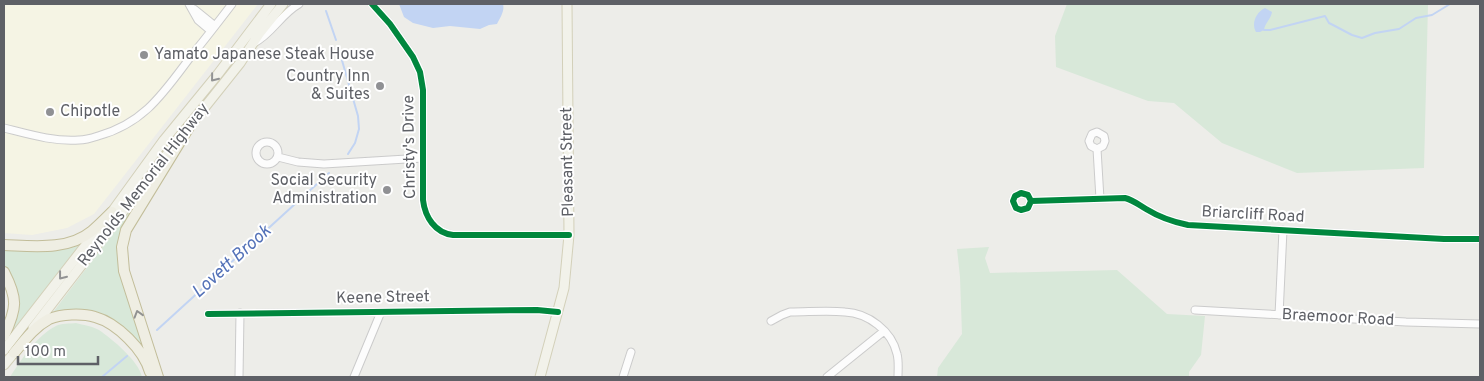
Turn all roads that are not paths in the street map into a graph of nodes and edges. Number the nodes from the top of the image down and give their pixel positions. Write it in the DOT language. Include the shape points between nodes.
graph roads {
  1 [pos="232,4"];
  2 [pos="271,4"];
  3 [pos="283,4"];
  4 [pos="299,4"];
  5 [pos="372,4"];
  6 [pos="567,4"];
  7 [pos="190,6"];
  8 [pos="266,8"];
  9 [pos="213,29"];
  10 [pos="254,43"];
  11 [pos="189,127"];
  12 [pos="4,128"];
  13 [pos="1097,149"];
  14 [pos="278,157"];
  15 [pos="423,158"];
  16 [pos="1100,199"];
  17 [pos="1031,201"];
  18 [pos="112,212"];
  19 [pos="1283,230"];
  20 [pos="568,235"];
  21 [pos="1480,239"];
  22 [pos="4,245"];
  23 [pos="4,272"];
  24 [pos="1195,310"];
  25 [pos="381,312"];
  26 [pos="558,312"];
  27 [pos="240,313"];
  28 [pos="208,314"];
  29 [pos="1279,315"];
  30 [pos="771,321"];
  31 [pos="1480,324"];
  32 [pos="884,331"];
  33 [pos="4,336"];
  34 [pos="9,352"];
  35 [pos="631,352"];
  36 [pos="4,365"];
  37 [pos="151,377"];
  38 [pos="158,377"];
  39 [pos="239,377"];
  40 [pos="354,377"];
  41 [pos="540,377"];
  42 [pos="623,377"];
  43 [pos="827,377"];
  44 [pos="898,377"];
  1 -- 9 [label="street"];
  2 -- 8 [label="main road, Reynolds Memorial Highway"];
  3 -- 10 [label="main road, Reynolds Memorial Highway"];
  4 -- 10 [label="street" via="279,19 264,38"];
  5 -- 15 [label="street, Christy's Drive" via="413,56 420,72"];
  6 -- 20 [label="main road, Pleasant Street"];
  7 -- 9 [label="street"];
  8 -- 18 [label="main road, Reynolds Memorial Highway, one-way"];
  9 -- 12 [label="street" via="162,95 126,125 81,140 42,137"];
  10 -- 11 [label="main road, Reynolds Memorial Highway"];
  11 -- 34 [label="main road, Reynolds Memorial Highway"];
  38 -- 11 [label="highway, one-way" via="124,271 122,247 126,230"];
  13 -- 16 [label="street"];
  14 -- 15 [label="street" via="324,164"];
  15 -- 20 [label="street, Christy's Drive" via="425,209 431,222 442,232 456,235"];
  16 -- 17 [label="street, Briarcliff Road"];
  16 -- 19 [label="street, Briarcliff Road" via="1131,199 1180,224"];
  18 -- 22 [label="highway" via="92,232 65,244"];
  18 -- 34 [label="main road, Reynolds Memorial Highway, one-way"];
  19 -- 21 [label="street, Briarcliff Road"];
  19 -- 29 [label="street"];
  20 -- 26 [label="main road, Pleasant Street" via="566,278"];
  23 -- 33 [label="highway" via="15,302 12,320"];
  24 -- 29 [label="street, Braemoor Road"];
  25 -- 26 [label="street, Keene Street"];
  25 -- 27 [label="street, Keene Street"];
  25 -- 40 [label="street"];
  26 -- 41 [label="main road, Pleasant Street"];
  27 -- 28 [label="street, Keene Street"];
  27 -- 39 [label="street"];
  29 -- 31 [label="street, Braemoor Road"];
  30 -- 32 [label="street" via="790,312 846,312 866,317"];
  32 -- 43 [label="street"];
  32 -- 44 [label="street" via="892,340 897,354"];
  34 -- 36 [label="main road, Reynolds Memorial Highway"];
  34 -- 37 [label="highway" via="36,327 51,319 67,315 95,317 107,322 132,342 148,366"];
  35 -- 42 [label="street"];
}
